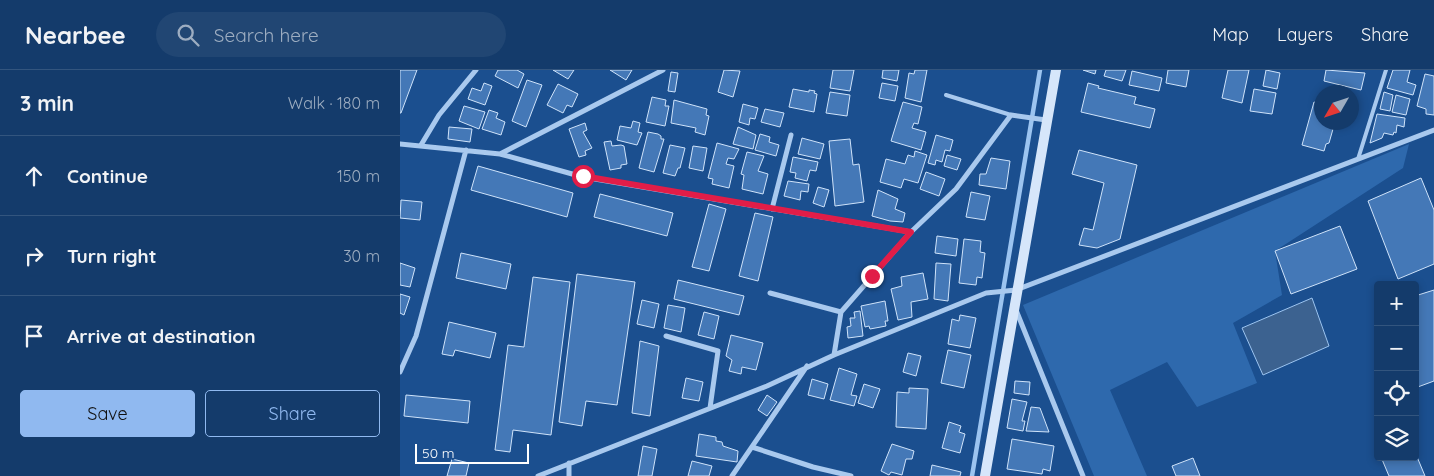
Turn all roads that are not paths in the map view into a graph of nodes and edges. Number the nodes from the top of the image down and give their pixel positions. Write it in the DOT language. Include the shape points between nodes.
graph roads {
  1 [pos="476,70"];
  2 [pos="663,70"];
  3 [pos="1056,70"];
  4 [pos="1386,70"];
  5 [pos="946,95"];
  6 [pos="1011,116"];
  7 [pos="1042,119"];
  8 [pos="1434,130"];
  9 [pos="791,135"];
  10 [pos="400,144"];
  11 [pos="421,145"];
  12 [pos="466,150"];
  13 [pos="500,154"];
  14 [pos="1358,159"];
  15 [pos="772,209"];
  16 [pos="911,232"];
  17 [pos="1013,290"];
  18 [pos="770,293"];
  19 [pos="1013,304"];
  20 [pos="841,312"];
  21 [pos="666,336"];
  22 [pos="834,355"];
  23 [pos="808,366"];
  24 [pos="400,372"];
  25 [pos="710,408"];
  26 [pos="752,447"];
  27 [pos="569,463"];
  28 [pos="817,468"];
  29 [pos="538,476"];
  30 [pos="569,476"];
  31 [pos="732,476"];
  32 [pos="816,476"];
  33 [pos="851,476"];
  34 [pos="985,476"];
  35 [pos="1083,476"];
  1 -- 11 [label="street" via="439,115"];
  2 -- 13 [label="street"];
  3 -- 7 [label="street"];
  4 -- 14 [label="lane"];
  5 -- 6 [label="lane"];
  6 -- 7 [label="street"];
  6 -- 16 [label="street" via="956,189"];
  7 -- 17 [label="street"];
  8 -- 14 [label="street"];
  9 -- 15 [label="street"];
  10 -- 11 [label="street"];
  11 -- 12 [label="street"];
  12 -- 13 [label="street"];
  12 -- 24 [label="street" via="416,336"];
  13 -- 15 [label="street" via="583,176"];
  14 -- 17 [label="street"];
  15 -- 16 [label="street"];
  16 -- 20 [label="street"];
  17 -- 19 [label="street"];
  17 -- 22 [label="street" via="986,293"];
  18 -- 20 [label="street"];
  19 -- 34 [label="street"];
  19 -- 35 [label="street"];
  20 -- 22 [label="street"];
  21 -- 25 [label="street" via="718,351"];
  22 -- 23 [label="street"];
  23 -- 25 [label="street"];
  23 -- 26 [label="street"];
  25 -- 27 [label="street"];
  26 -- 28 [label="street"];
  26 -- 31 [label="street"];
  27 -- 29 [label="street"];
  27 -- 30 [label="street"];
  28 -- 32 [label="street"];
  28 -- 33 [label="street"];
}
